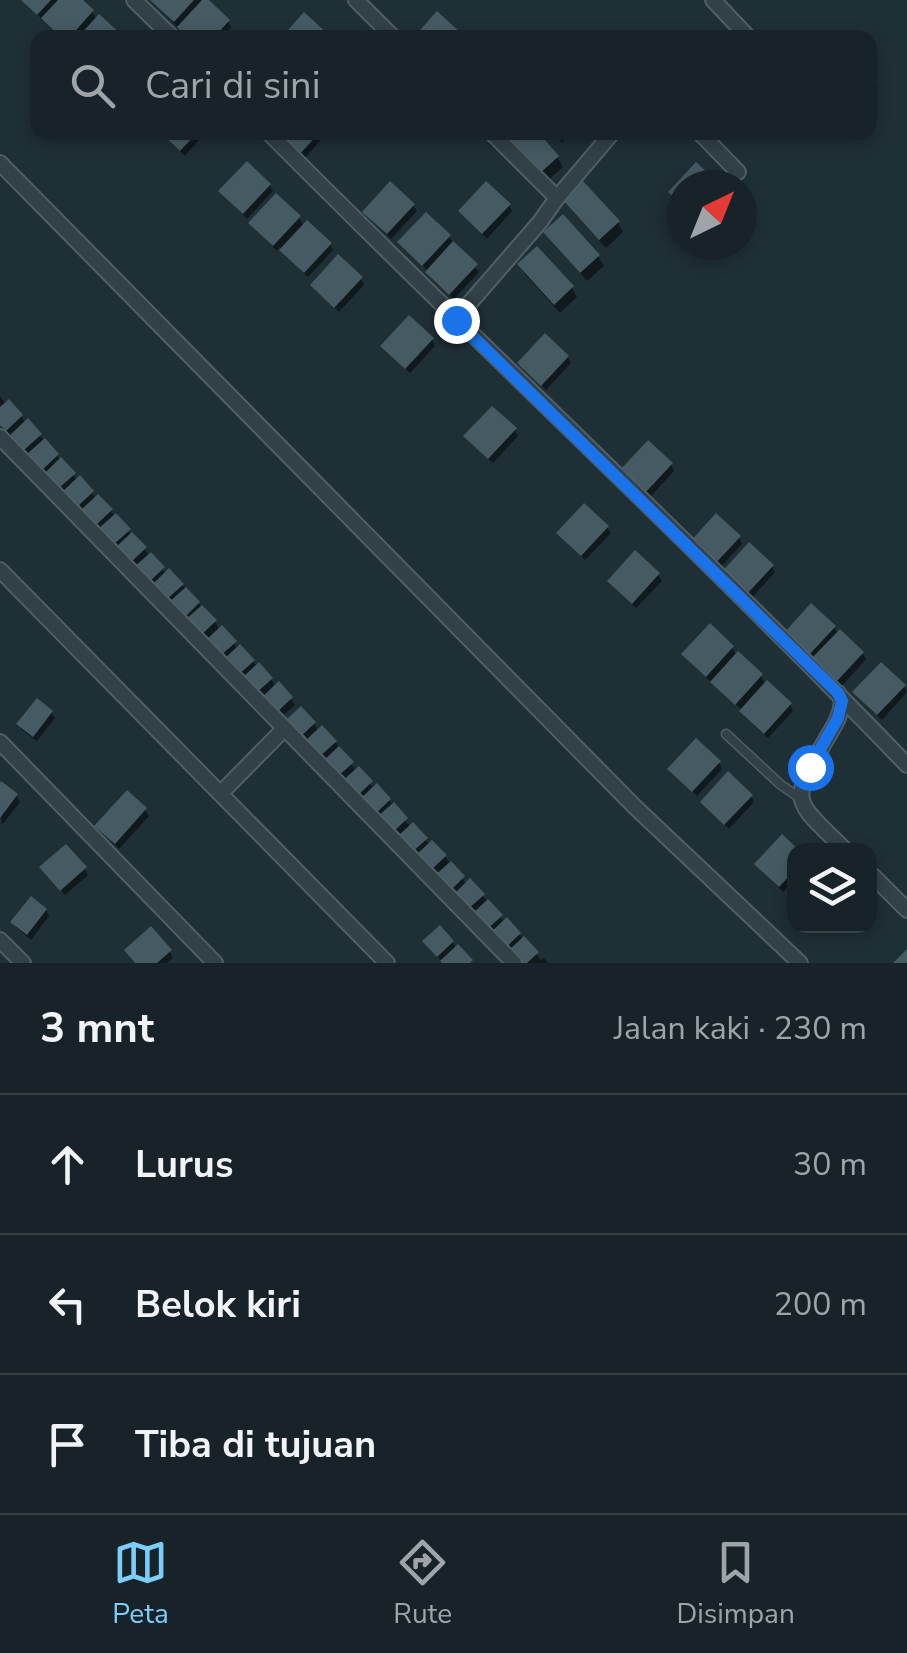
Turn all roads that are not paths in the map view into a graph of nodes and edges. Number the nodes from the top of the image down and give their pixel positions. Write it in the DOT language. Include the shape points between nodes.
graph roads {
  1 [pos="134,0"];
  2 [pos="356,0"];
  3 [pos="713,0"];
  4 [pos="164,30"];
  5 [pos="386,30"];
  6 [pos="741,30"];
  7 [pos="276,140"];
  8 [pos="499,140"];
  9 [pos="607,140"];
  10 [pos="707,140"];
  11 [pos="0,162"];
  12 [pos="736,170"];
  13 [pos="557,198"];
  14 [pos="456,320"];
  15 [pos="0,437"];
  16 [pos="0,570"];
  17 [pos="838,693"];
  18 [pos="284,729"];
  19 [pos="726,734"];
  20 [pos="0,742"];
  21 [pos="907,765"];
  22 [pos="221,793"];
  23 [pos="800,798"];
  24 [pos="839,843"];
  25 [pos="877,881"];
  26 [pos="907,910"];
  27 [pos="0,940"];
  28 [pos="24,963"];
  29 [pos="215,963"];
  30 [pos="386,963"];
  31 [pos="514,963"];
  32 [pos="800,963"];
  1 -- 4 [label="street"];
  2 -- 5 [label="street"];
  3 -- 6 [label="street"];
  7 -- 14 [label="street"];
  8 -- 13 [label="street"];
  9 -- 13 [label="street"];
  10 -- 12 [label="street"];
  11 -- 32 [label="street" via="621,793"];
  13 -- 14 [label="street"];
  14 -- 17 [label="street"];
  15 -- 18 [label="street"];
  16 -- 22 [label="street"];
  17 -- 21 [label="street"];
  17 -- 23 [label="street" via="838,718 803,780"];
  18 -- 22 [label="street"];
  18 -- 31 [label="street"];
  19 -- 23 [label="lane"];
  20 -- 29 [label="street"];
  22 -- 30 [label="street"];
  23 -- 24 [label="street"];
  25 -- 26 [label="street"];
  27 -- 28 [label="street"];
}
